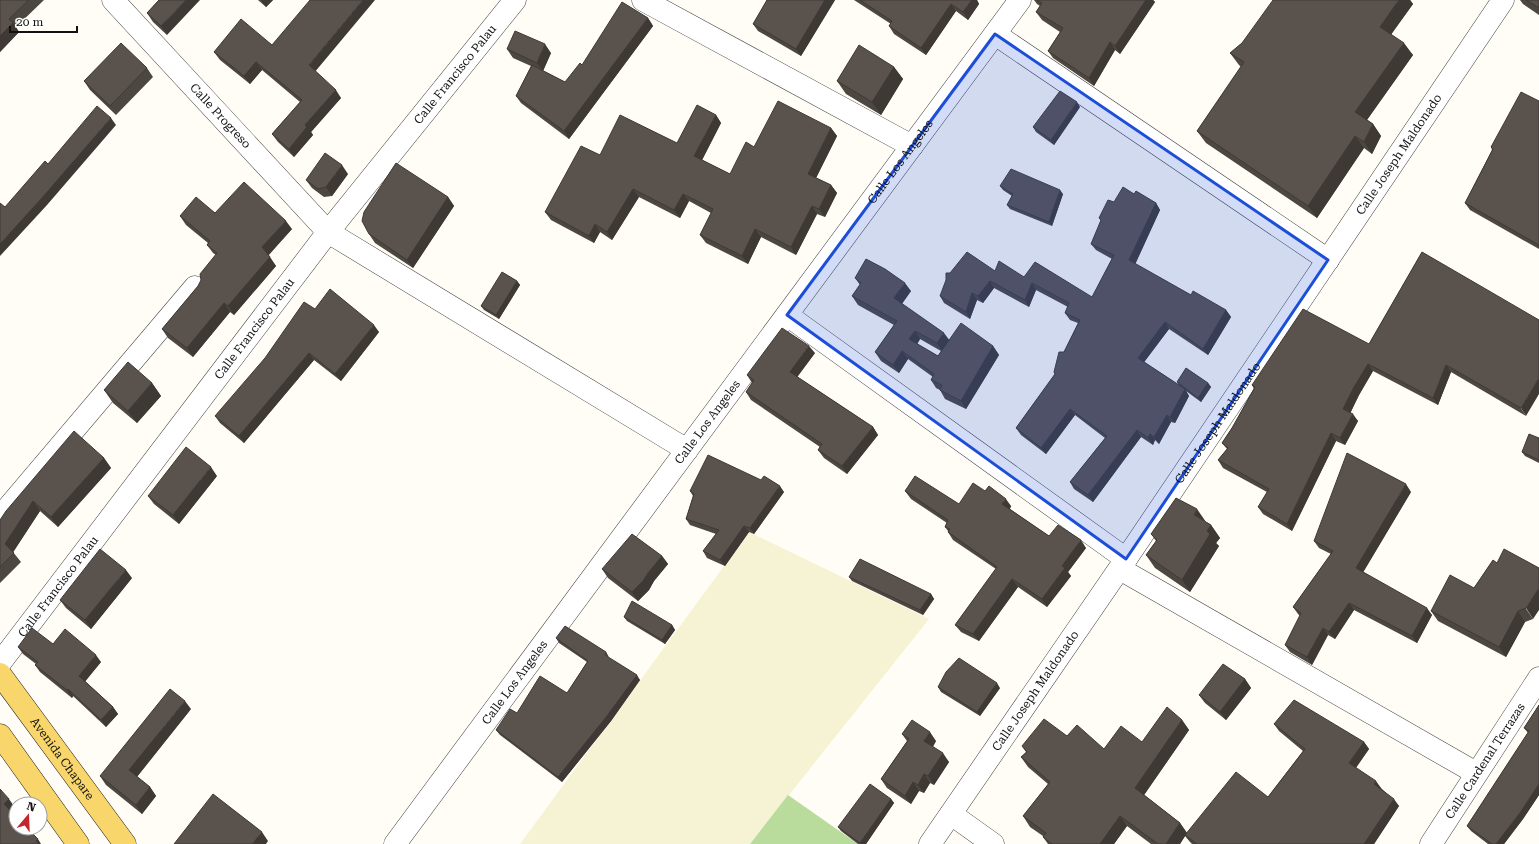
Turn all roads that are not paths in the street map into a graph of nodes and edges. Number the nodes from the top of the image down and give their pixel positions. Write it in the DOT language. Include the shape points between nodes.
graph roads {
  1 [pos="113,0"];
  2 [pos="515,0"];
  3 [pos="643,0"];
  4 [pos="1020,0"];
  5 [pos="1503,0"];
  6 [pos="994,34"];
  7 [pos="912,146"];
  8 [pos="328,232"];
  9 [pos="1328,260"];
  10 [pos="195,287"];
  11 [pos="787,315"];
  12 [pos="687,450"];
  13 [pos="0,517"];
  14 [pos="1123,564"];
  15 [pos="0,663"];
  16 [pos="0,674"];
  17 [pos="1539,678"];
  18 [pos="0,735"];
  19 [pos="1476,774"];
  20 [pos="951,814"];
  21 [pos="1438,842"];
  22 [pos="78,844"];
  23 [pos="125,844"];
  24 [pos="395,844"];
  25 [pos="930,844"];
  26 [pos="993,844"];
  1 -- 8 [label="street, Calle Progreso"];
  2 -- 8 [label="street, Calle Francisco Palau"];
  3 -- 7 [label="street"];
  4 -- 6 [label="street, Calle Los Angeles"];
  5 -- 9 [label="street, Calle Joseph Maldonado"];
  6 -- 7 [label="street, Calle Los Angeles"];
  6 -- 9 [label="street"];
  7 -- 11 [label="street, Calle Los Angeles"];
  8 -- 12 [label="street, Calle Progreso"];
  8 -- 15 [label="street, Calle Francisco Palau"];
  9 -- 14 [label="street, Calle Joseph Maldonado"];
  10 -- 13 [label="street"];
  11 -- 12 [label="street, Calle Los Angeles"];
  11 -- 14 [label="street"];
  12 -- 24 [label="street, Calle Los Angeles"];
  14 -- 19 [label="street"];
  14 -- 20 [label="street, Calle Joseph Maldonado"];
  16 -- 23 [label="main road, Avenida Chapare"];
  17 -- 19 [label="street, Calle Cardenal Terrazas"];
  18 -- 22 [label="main road"];
  19 -- 21 [label="street, Calle Cardenal Terrazas"];
  20 -- 25 [label="street, Calle Joseph Maldonado"];
  20 -- 26 [label="street"];
}
